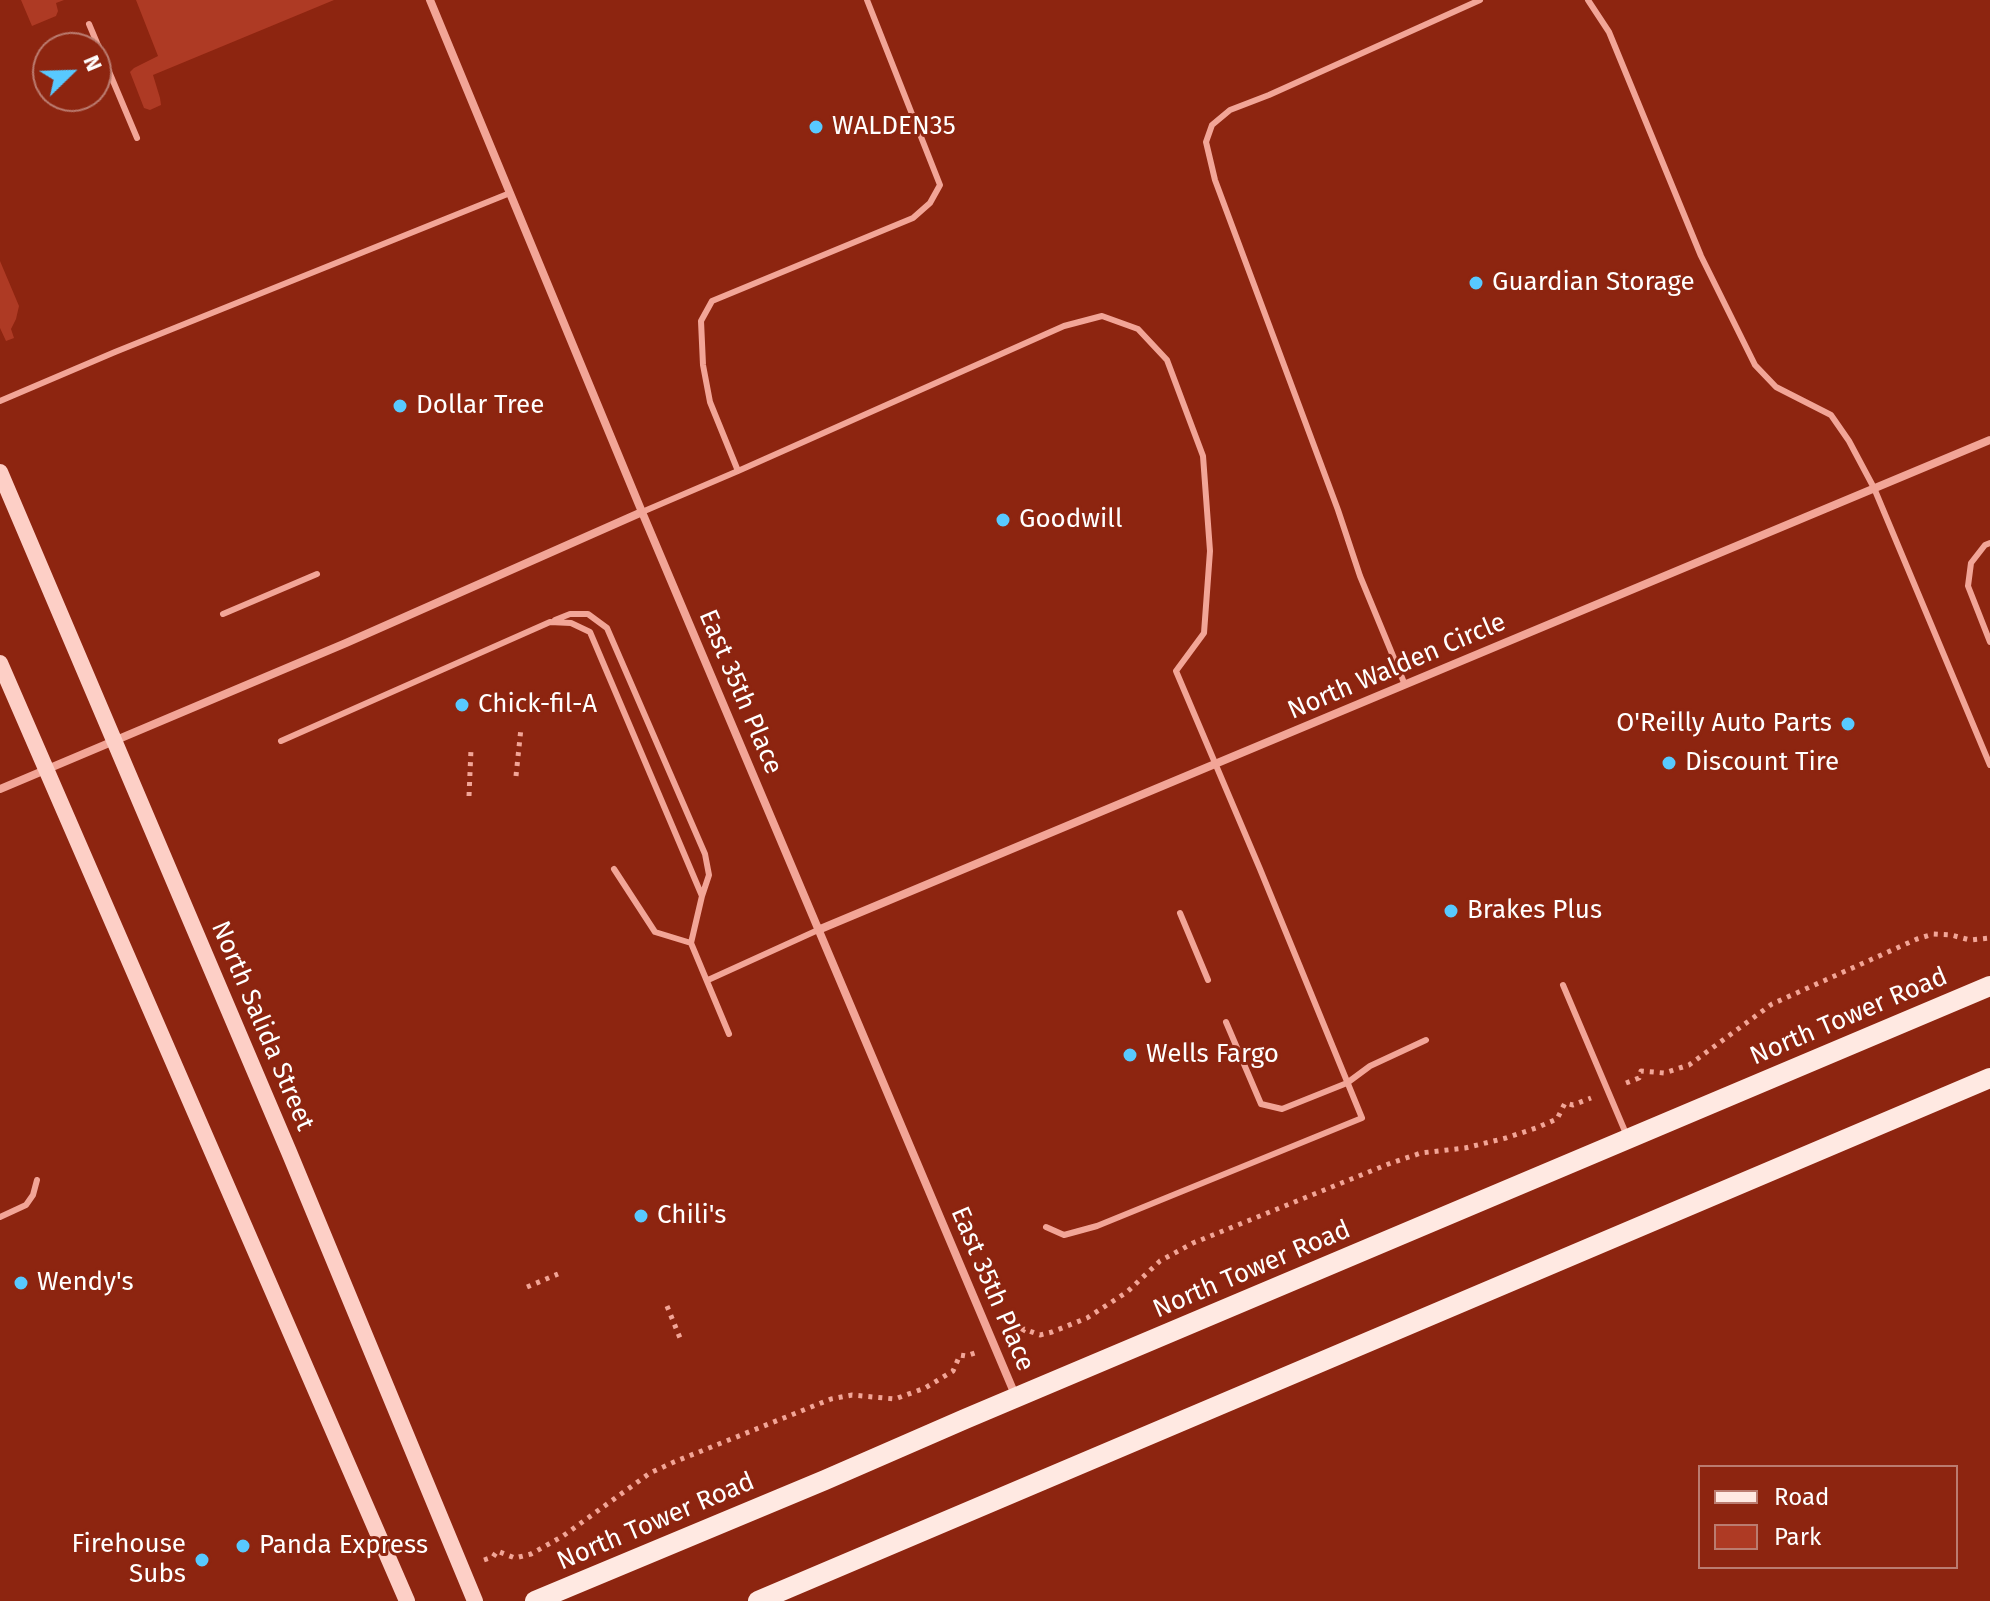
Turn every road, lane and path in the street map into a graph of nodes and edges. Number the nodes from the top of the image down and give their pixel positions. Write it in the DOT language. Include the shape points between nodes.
graph roads {
  1 [pos="430,0"];
  2 [pos="867,0"];
  3 [pos="1480,0"];
  4 [pos="1588,0"];
  5 [pos="89,24"];
  6 [pos="137,138"];
  7 [pos="510,193"];
  8 [pos="0,401"];
  9 [pos="1990,440"];
  10 [pos="738,471"];
  11 [pos="0,472"];
  12 [pos="1874,488"];
  13 [pos="642,512"];
  14 [pos="1990,543"];
  15 [pos="317,574"];
  16 [pos="223,614"];
  17 [pos="550,622"];
  18 [pos="1990,642"];
  19 [pos="0,663"];
  20 [pos="1405,685"];
  21 [pos="521,728"];
  22 [pos="114,740"];
  23 [pos="281,741"];
  24 [pos="471,749"];
  25 [pos="1216,764"];
  26 [pos="1990,765"];
  27 [pos="45,769"];
  28 [pos="516,776"];
  29 [pos="0,789"];
  30 [pos="469,796"];
  31 [pos="614,869"];
  32 [pos="702,896"];
  33 [pos="1180,913"];
  34 [pos="818,930"];
  35 [pos="1990,938"];
  36 [pos="691,943"];
  37 [pos="708,980"];
  38 [pos="1208,980"];
  39 [pos="1563,985"];
  40 [pos="1990,986"];
  41 [pos="1226,1022"];
  42 [pos="729,1034"];
  43 [pos="1426,1040"];
  44 [pos="1639,1078"];
  45 [pos="1990,1078"];
  46 [pos="1347,1083"];
  47 [pos="1573,1105"];
  48 [pos="1628,1139"];
  49 [pos="37,1180"];
  50 [pos="0,1217"];
  51 [pos="1046,1227"];
  52 [pos="558,1274"];
  53 [pos="527,1287"];
  54 [pos="667,1306"];
  55 [pos="1021,1334"];
  56 [pos="680,1338"];
  57 [pos="966,1356"];
  58 [pos="1016,1398"];
  59 [pos="493,1557"];
  60 [pos="407,1601"];
  61 [pos="475,1601"];
  62 [pos="535,1601"];
  63 [pos="758,1601"];
  1 -- 7 [label="street, East 35th Place"];
  2 -- 10 [label="lane" via="940,185 913,218 712,301 701,321 703,365 710,402"];
  3 -- 20 [label="lane" via="1230,110 1212,125 1206,142 1215,180 1360,576"];
  4 -- 12 [label="lane" via="1609,32 1701,256 1755,365 1776,387 1831,415"];
  5 -- 6 [label="lane"];
  7 -- 8 [label="lane"];
  7 -- 13 [label="street, East 35th Place"];
  9 -- 12 [label="street, North Walden Circle"];
  10 -- 13 [label="lane"];
  10 -- 25 [label="lane" via="1064,326 1102,316 1138,329 1167,360 1203,456 1210,551 1204,633 1176,671"];
  11 -- 22 [label="street, North Salida Street"];
  12 -- 20 [label="street, North Walden Circle"];
  12 -- 26 [label="lane"];
  13 -- 22 [label="street"];
  13 -- 34 [label="street, East 35th Place"];
  14 -- 18 [label="lane" via="1971,563 1968,586"];
  15 -- 16 [label="lane"];
  17 -- 23 [label="lane"];
  17 -- 32 [label="lane" via="571,623 590,632"];
  17 -- 32 [label="lane" via="588,614 607,628 705,854 709,875"];
  19 -- 27 [label="street"];
  20 -- 25 [label="street, North Walden Circle"];
  21 -- 28 [label="path"];
  22 -- 27 [label="street"];
  22 -- 61 [label="street, North Salida Street"];
  24 -- 30 [label="path"];
  25 -- 34 [label="street, North Walden Circle"];
  25 -- 46 [label="lane"];
  27 -- 29 [label="street"];
  27 -- 60 [label="street"];
  31 -- 36 [label="lane" via="655,932"];
  32 -- 36 [label="lane"];
  33 -- 38 [label="lane"];
  34 -- 37 [label="lane"];
  34 -- 58 [label="street, East 35th Place"];
  35 -- 44 [label="path" via="1933,934 1917,939 1772,1004 1689,1065 1664,1073 1641,1071"];
  36 -- 37 [label="lane"];
  37 -- 42 [label="lane"];
  39 -- 48 [label="lane"];
  40 -- 48 [label="main road, North Tower Road"];
  41 -- 46 [label="lane" via="1261,1104 1282,1109"];
  43 -- 46 [label="lane"];
  45 -- 63 [label="main road"];
  46 -- 51 [label="lane" via="1362,1118 1097,1226 1064,1235"];
  47 -- 55 [label="path" via="1565,1103 1557,1119 1536,1128 1391,1163 1193,1243 1160,1261 1127,1292 1087,1318 1040,1335 1024,1329"];
  48 -- 58 [label="main road, North Tower Road"];
  49 -- 50 [label="lane" via="26,1205"];
  52 -- 53 [label="path"];
  54 -- 56 [label="path"];
  57 -- 59 [label="path" via="960,1355 953,1371 925,1388 895,1399 831,1399 674,1462 531,1554 515,1558 497,1551"];
  58 -- 62 [label="main road, North Tower Road"];
}
